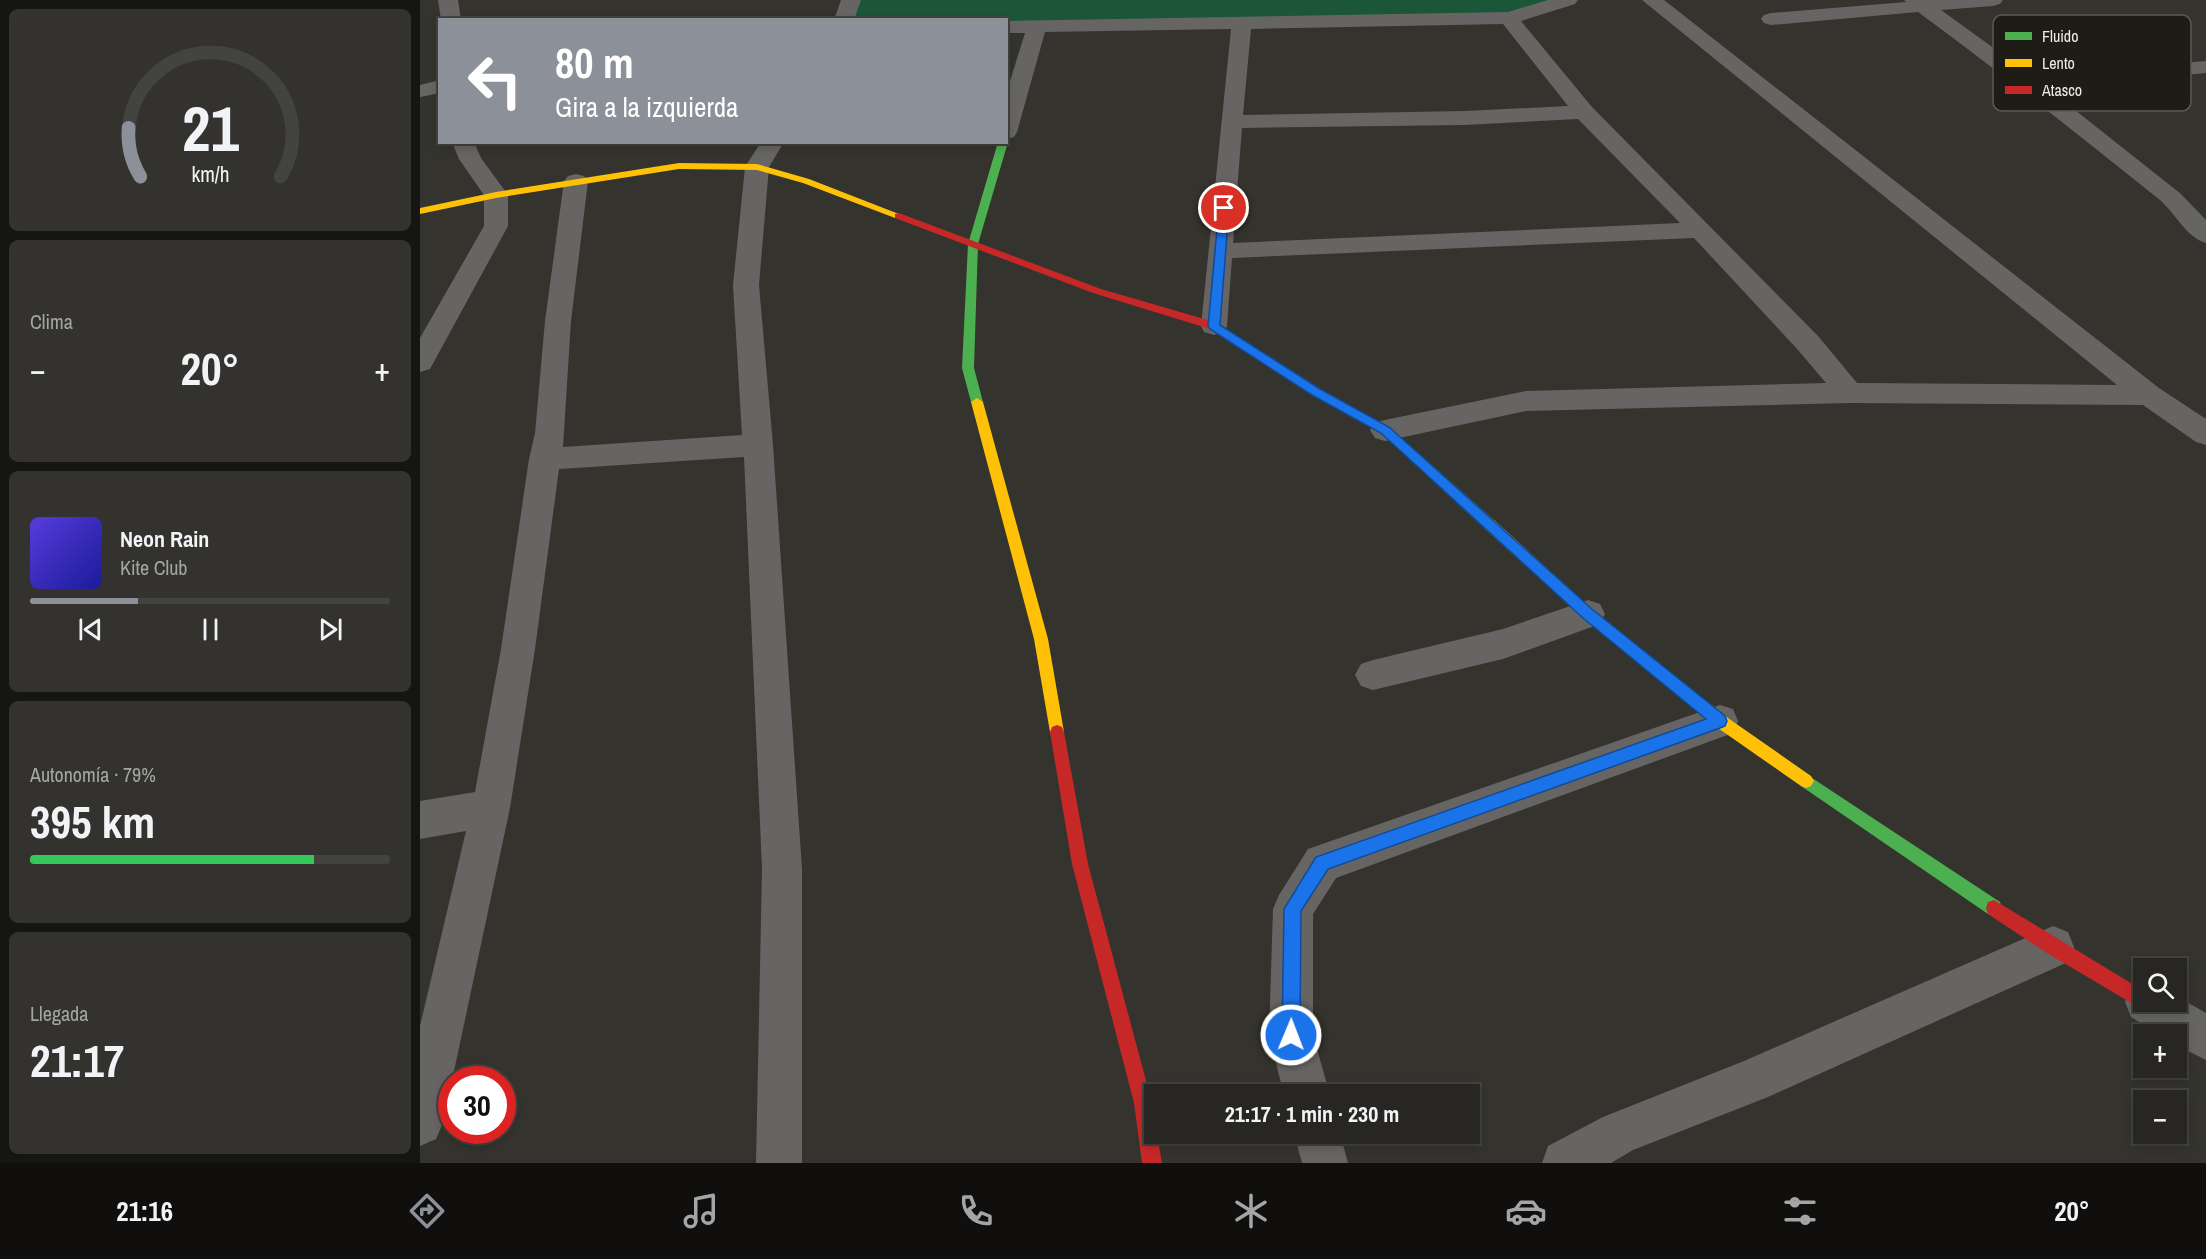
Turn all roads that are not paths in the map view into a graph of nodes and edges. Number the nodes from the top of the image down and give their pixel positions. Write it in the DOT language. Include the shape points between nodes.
graph roads {
  1 [pos="448,0"];
  2 [pos="851,0"];
  3 [pos="1568,0"];
  4 [pos="1652,0"];
  5 [pos="1993,0"];
  6 [pos="1917,3"];
  7 [pos="451,18"];
  8 [pos="845,18"];
  9 [pos="1509,18"];
  10 [pos="1772,20"];
  11 [pos="1242,22"];
  12 [pos="1008,27"];
  13 [pos="1038,27"];
  14 [pos="1993,57"];
  15 [pos="2206,67"];
  16 [pos="2191,68"];
  17 [pos="438,86"];
  18 [pos="420,91"];
  19 [pos="2064,111"];
  20 [pos="1584,112"];
  21 [pos="1231,122"];
  22 [pos="1008,125"];
  23 [pos="465,144"];
  24 [pos="1002,144"];
  25 [pos="765,155"];
  26 [pos="576,181"];
  27 [pos="496,195"];
  28 [pos="420,211"];
  29 [pos="1701,230"];
  30 [pos="2206,235"];
  31 [pos="974,244"];
  32 [pos="1220,251"];
  33 [pos="1214,326"];
  34 [pos="420,362"];
  35 [pos="1849,393"];
  36 [pos="2149,394"];
  37 [pos="1385,430"];
  38 [pos="2206,434"];
  39 [pos="758,445"];
  40 [pos="544,459"];
  41 [pos="1588,614"];
  42 [pos="1373,675"];
  43 [pos="1720,721"];
  44 [pos="491,808"];
  45 [pos="420,820"];
  46 [pos="2053,947"];
  47 [pos="2133,994"];
  48 [pos="2162,1012"];
  49 [pos="2206,1038"];
  50 [pos="1304,1084"];
  51 [pos="420,1123"];
  52 [pos="1320,1144"];
  53 [pos="779,1163"];
  54 [pos="1152,1163"];
  55 [pos="1325,1163"];
  56 [pos="1565,1163"];
  1 -- 7 [label="street"];
  2 -- 8 [label="street"];
  3 -- 9 [label="street"];
  4 -- 36 [label="street"];
  5 -- 6 [label="street"];
  6 -- 10 [label="street"];
  6 -- 14 [label="street"];
  9 -- 11 [label="street"];
  9 -- 20 [label="street"];
  11 -- 13 [label="street"];
  11 -- 21 [label="street"];
  12 -- 13 [label="street"];
  13 -- 22 [label="street"];
  15 -- 16 [label="street"];
  17 -- 18 [label="street"];
  19 -- 30 [label="street" via="2173,199"];
  20 -- 21 [label="street"];
  20 -- 29 [label="street"];
  21 -- 32 [label="street"];
  23 -- 27 [label="street" via="470,159"];
  24 -- 31 [label="street"];
  25 -- 26 [label="street"];
  25 -- 31 [label="street" via="806,181"];
  25 -- 39 [label="street" via="746,285"];
  26 -- 27 [label="street"];
  26 -- 40 [label="street"];
  27 -- 28 [label="street"];
  27 -- 34 [label="street" via="495,226"];
  29 -- 32 [label="street"];
  29 -- 35 [label="street" via="1808,343"];
  31 -- 33 [label="street" via="1097,291"];
  31 -- 54 [label="street" via="968,368 1041,639 1080,864 1143,1103"];
  32 -- 33 [label="street"];
  33 -- 37 [label="street" via="1316,392"];
  35 -- 36 [label="street"];
  35 -- 37 [label="street" via="1526,400"];
  36 -- 38 [label="street"];
  37 -- 41 [label="street"];
  39 -- 40 [label="street"];
  39 -- 53 [label="street" via="782,868"];
  40 -- 44 [label="street"];
  41 -- 42 [label="street" via="1503,644"];
  41 -- 43 [label="street"];
  43 -- 46 [label="street"];
  43 -- 50 [label="street" via="1322,863 1293,909 1291,1035"];
  44 -- 45 [label="street"];
  44 -- 51 [label="street"];
  46 -- 47 [label="street"];
  46 -- 56 [label="street" via="1752,1081 1619,1133"];
  48 -- 49 [label="street"];
  52 -- 55 [label="street"];
}
